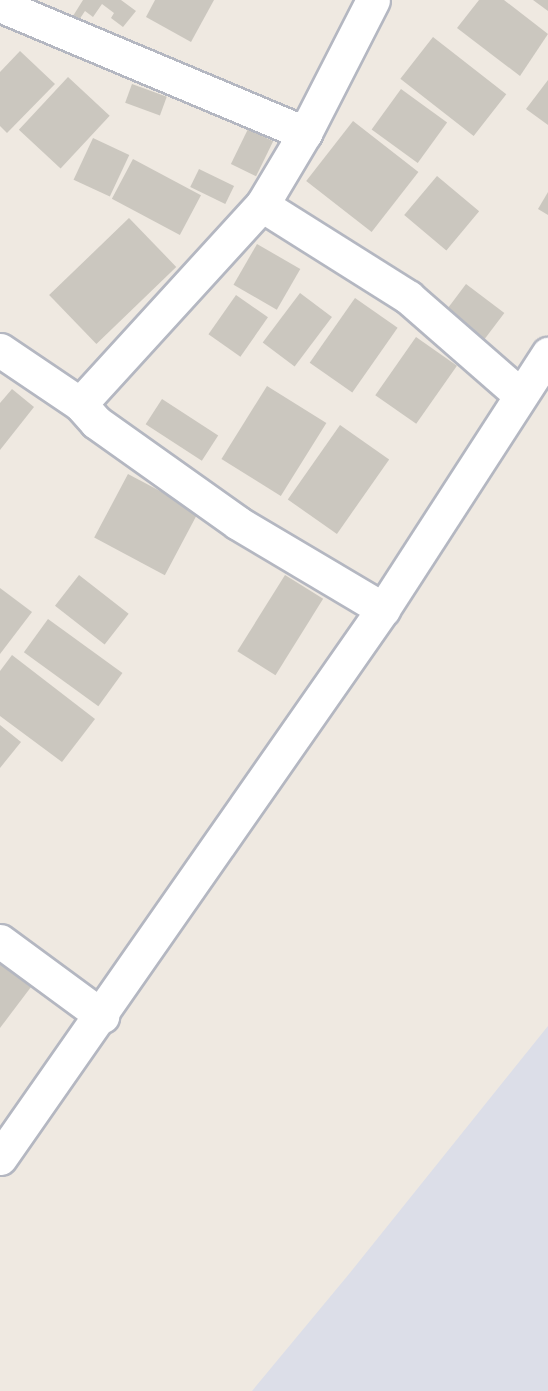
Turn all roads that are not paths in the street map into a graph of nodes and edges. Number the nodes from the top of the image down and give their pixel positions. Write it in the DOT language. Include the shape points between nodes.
graph roads {
  1 [pos="373,0"];
  2 [pos="0,4"];
  3 [pos="305,133"];
  4 [pos="262,205"];
  5 [pos="0,350"];
  6 [pos="548,354"];
  7 [pos="519,394"];
  8 [pos="80,404"];
  9 [pos="383,609"];
  10 [pos="0,941"];
  11 [pos="102,1016"];
  12 [pos="0,1158"];
  1 -- 3 [label="street"];
  2 -- 3 [label="street"];
  3 -- 4 [label="street"];
  4 -- 7 [label="street" via="408,297"];
  4 -- 8 [label="street"];
  5 -- 8 [label="street"];
  6 -- 7 [label="street"];
  7 -- 9 [label="street"];
  8 -- 9 [label="street" via="96,422 238,523"];
  9 -- 11 [label="street"];
  10 -- 11 [label="street"];
  11 -- 12 [label="street"];
}
